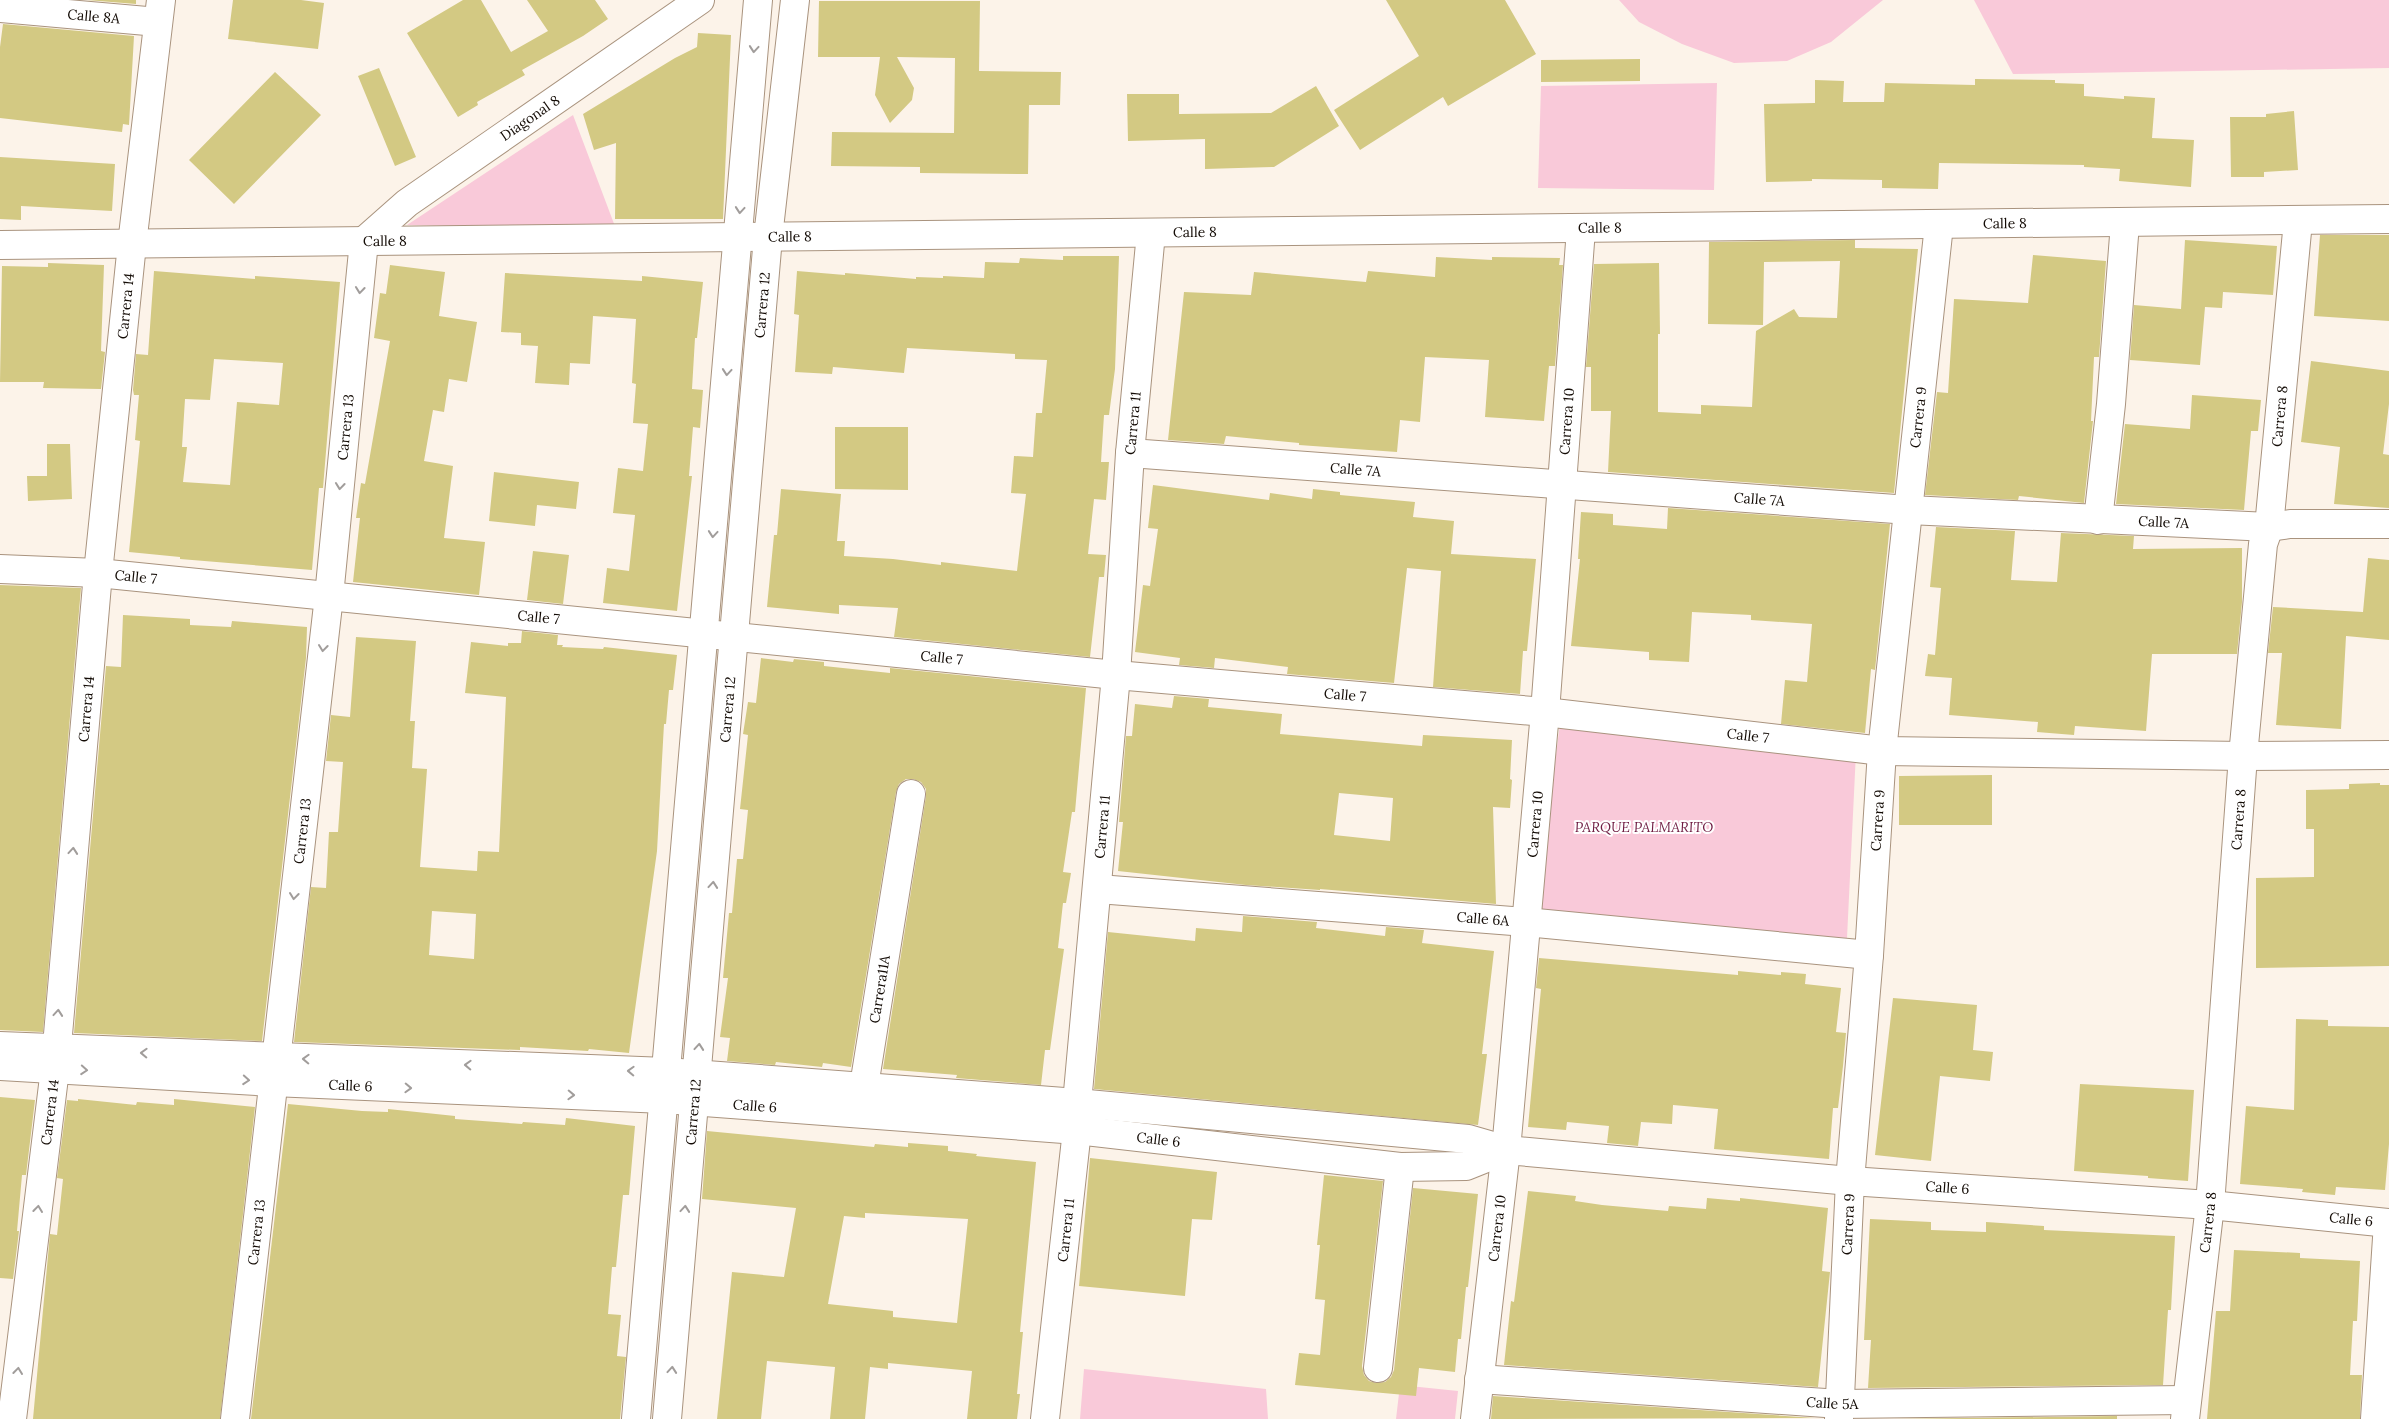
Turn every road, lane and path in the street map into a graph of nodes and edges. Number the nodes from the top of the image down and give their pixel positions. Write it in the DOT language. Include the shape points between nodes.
graph roads {
  1 [pos="700,0"];
  2 [pos="758,0"];
  3 [pos="795,0"];
  4 [pos="0,8"];
  5 [pos="160,11"];
  6 [pos="2389,219"];
  7 [pos="2298,221"];
  8 [pos="2125,222"];
  9 [pos="1939,225"];
  10 [pos="1581,228"];
  11 [pos="1151,233"];
  12 [pos="768,237"];
  13 [pos="738,238"];
  14 [pos="364,241"];
  15 [pos="132,244"];
  16 [pos="0,246"];
  17 [pos="1130,453"];
  18 [pos="1561,485"];
  19 [pos="1909,510"];
  20 [pos="2098,520"];
  21 [pos="2389,524"];
  22 [pos="2269,527"];
  23 [pos="0,569"];
  24 [pos="98,573"];
  25 [pos="329,596"];
  26 [pos="704,634"];
  27 [pos="735,637"];
  28 [pos="1116,675"];
  29 [pos="1545,712"];
  30 [pos="1882,751"];
  31 [pos="2389,754"];
  32 [pos="2242,756"];
  33 [pos="911,794"];
  34 [pos="1098,889"];
  35 [pos="1526,922"];
  36 [pos="1869,955"];
  37 [pos="0,1046"];
  38 [pos="55,1059"];
  39 [pos="0,1066"];
  40 [pos="274,1070"];
  41 [pos="697,1074"];
  42 [pos="665,1086"];
  43 [pos="864,1086"];
  44 [pos="695,1101"];
  45 [pos="1077,1103"];
  46 [pos="863,1114"];
  47 [pos="1077,1130"];
  48 [pos="1506,1150"];
  49 [pos="1400,1166"];
  50 [pos="1850,1181"];
  51 [pos="2210,1205"];
  52 [pos="2388,1223"];
  53 [pos="1378,1368"];
  54 [pos="1479,1378"];
  55 [pos="2186,1409"];
  56 [pos="1840,1412"];
  57 [pos="12,1419"];
  58 [pos="235,1419"];
  59 [pos="636,1419"];
  60 [pos="667,1419"];
  61 [pos="1045,1419"];
  62 [pos="1475,1419"];
  63 [pos="2375,1419"];
  1 -- 14 [label="street, Diagonal 8" via="407,203"];
  2 -- 13 [label="street, one-way"];
  3 -- 12 [label="street, Carrera 12"];
  4 -- 5 [label="street, Calle 8A"];
  5 -- 15 [label="street, Carrera 14"];
  6 -- 7 [label="street, Calle 8"];
  7 -- 8 [label="street, Calle 8"];
  7 -- 22 [label="street, Carrera 8"];
  8 -- 9 [label="street, Calle 8"];
  8 -- 20 [label="street"];
  9 -- 10 [label="street, Calle 8"];
  9 -- 19 [label="street, Carrera 9"];
  10 -- 11 [label="street, Calle 8"];
  10 -- 18 [label="street, Carrera 10"];
  11 -- 12 [label="street, Calle 8"];
  11 -- 17 [label="street, Carrera 11"];
  12 -- 13 [label="street, Calle 8"];
  12 -- 27 [label="street, Carrera 12"];
  13 -- 14 [label="street, Calle 8"];
  13 -- 26 [label="street, one-way"];
  14 -- 15 [label="street, Calle 8"];
  14 -- 25 [label="street, Carrera 13, one-way"];
  15 -- 16 [label="street, Calle 8"];
  15 -- 24 [label="street, Carrera 14"];
  17 -- 18 [label="street, Calle 7A"];
  17 -- 28 [label="street, Carrera 11"];
  18 -- 19 [label="street, Calle 7A"];
  18 -- 29 [label="street, Carrera 10"];
  19 -- 20 [label="street, Calle 7A"];
  19 -- 30 [label="street, Carrera 9"];
  20 -- 22 [label="street, Calle 7A"];
  21 -- 22 [label="street, Calle 7A"];
  22 -- 32 [label="street, Carrera 8" via="2263,544"];
  23 -- 24 [label="street, Calle 7"];
  24 -- 25 [label="street, Calle 7"];
  38 -- 24 [label="street, Carrera 14, one-way"];
  25 -- 26 [label="street, Calle 7"];
  25 -- 40 [label="street, Carrera 13, one-way"];
  26 -- 27 [label="street, Calle 7"];
  26 -- 42 [label="street"];
  27 -- 28 [label="street, Calle 7"];
  41 -- 27 [label="street, Carrera 12, one-way"];
  28 -- 29 [label="street, Calle 7"];
  28 -- 34 [label="street, Carrera 11"];
  29 -- 30 [label="street, Calle 7"];
  29 -- 35 [label="street, Carrera 10"];
  30 -- 32 [label="street, Calle 7"];
  30 -- 36 [label="street, Carrera 9"];
  31 -- 32 [label="street, Calle 7"];
  32 -- 51 [label="street, Carrera 8"];
  33 -- 43 [label="street, Carrera11A"];
  34 -- 35 [label="street, Calle 6A"];
  34 -- 45 [label="street, Carrera 11"];
  35 -- 36 [label="street, Calle 6A"];
  35 -- 48 [label="street, Carrera 10"];
  36 -- 50 [label="street, Carrera 9"];
  37 -- 38 [label="street, Calle 6"];
  38 -- 39 [label="street, Calle 6"];
  38 -- 40 [label="street, Calle 6"];
  57 -- 38 [label="street, Carrera 14, one-way"];
  40 -- 42 [label="street, Calle 6"];
  40 -- 58 [label="street, Carrera 13"];
  41 -- 42 [label="street, Calle 6"];
  41 -- 43 [label="street, Calle 6"];
  41 -- 44 [label="street, Carrera 12"];
  42 -- 44 [label="street, Calle 6"];
  42 -- 59 [label="street"];
  43 -- 45 [label="street, Calle 6"];
  43 -- 46 [label="street, Carrera11A"];
  44 -- 46 [label="street, Calle 6"];
  60 -- 44 [label="street, Carrera 12, one-way"];
  45 -- 47 [label="street, Carrera 11"];
  45 -- 48 [label="street, Calle 6" via="1468,1139"];
  46 -- 47 [label="street, Calle 6"];
  47 -- 49 [label="street, Calle 6"];
  47 -- 61 [label="street, Carrera 11"];
  48 -- 49 [label="street, Calle 6" via="1466,1166"];
  48 -- 50 [label="street, Calle 6"];
  48 -- 54 [label="street, Carrera 10"];
  49 -- 53 [label="street"];
  50 -- 51 [label="street, Calle 6"];
  50 -- 56 [label="street, Carrera 9"];
  51 -- 52 [label="street, Calle 6"];
  51 -- 55 [label="street, Carrera 8"];
  52 -- 63 [label="street"];
  54 -- 56 [label="street, Calle 5A"];
  54 -- 62 [label="street, Carrera 10"];
  55 -- 56 [label="street, Calle 5A"];
}
